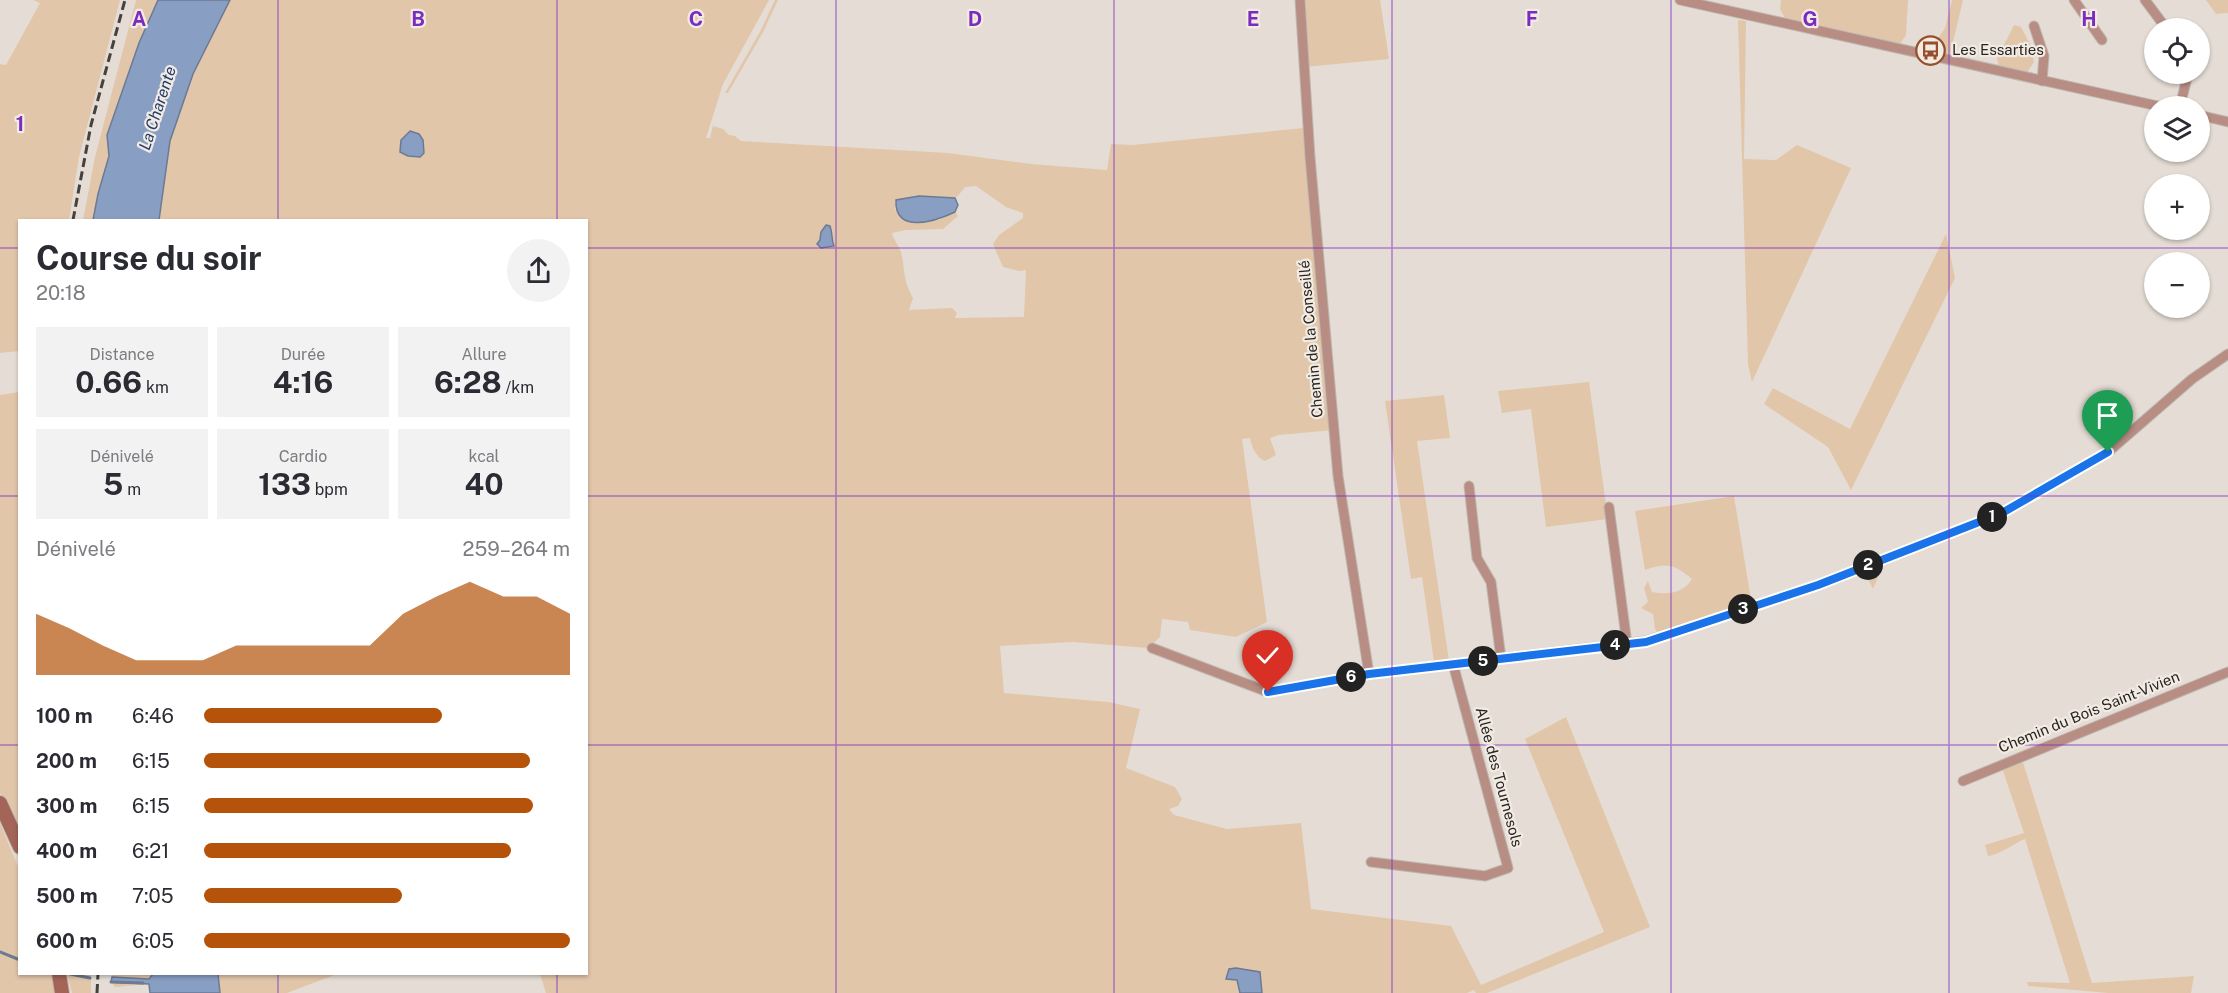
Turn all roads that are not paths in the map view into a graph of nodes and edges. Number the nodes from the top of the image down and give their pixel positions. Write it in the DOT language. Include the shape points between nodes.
graph roads {
  1 [pos="1300,0"];
  2 [pos="1680,0"];
  3 [pos="2074,0"];
  4 [pos="2145,0"];
  5 [pos="2158,18"];
  6 [pos="2034,26"];
  7 [pos="2102,40"];
  8 [pos="2042,81"];
  9 [pos="2144,103"];
  10 [pos="2210,118"];
  11 [pos="2228,122"];
  12 [pos="2228,354"];
  13 [pos="1469,486"];
  14 [pos="1609,507"];
  15 [pos="1627,644"];
  16 [pos="1152,648"];
  17 [pos="1501,658"];
  18 [pos="1453,664"];
  19 [pos="2228,672"];
  20 [pos="1369,674"];
  21 [pos="1963,781"];
  22 [pos="0,803"];
  23 [pos="18,842"];
  24 [pos="1371,862"];
  25 [pos="58,975"];
  26 [pos="62,993"];
  1 -- 20 [label="street, Chemin de la Conseillé" via="1338,476"];
  2 -- 8 [label="street"];
  3 -- 7 [label="street"];
  4 -- 5 [label="street"];
  6 -- 8 [label="street" via="2044,56"];
  8 -- 9 [label="street"];
  10 -- 11 [label="street"];
  12 -- 15 [label="street" via="2108,452 2002,513 1818,585 1646,642"];
  13 -- 17 [label="street" via="1477,558 1491,582"];
  14 -- 15 [label="street"];
  15 -- 17 [label="street"];
  16 -- 20 [label="street" via="1268,692"];
  17 -- 18 [label="street"];
  18 -- 20 [label="street"];
  18 -- 24 [label="street, Allée des Tournesols" via="1508,868 1485,876"];
  19 -- 21 [label="street, Chemin du Bois Saint-Vivien"];
  22 -- 23 [label="main road"];
  25 -- 26 [label="main road"];
}
